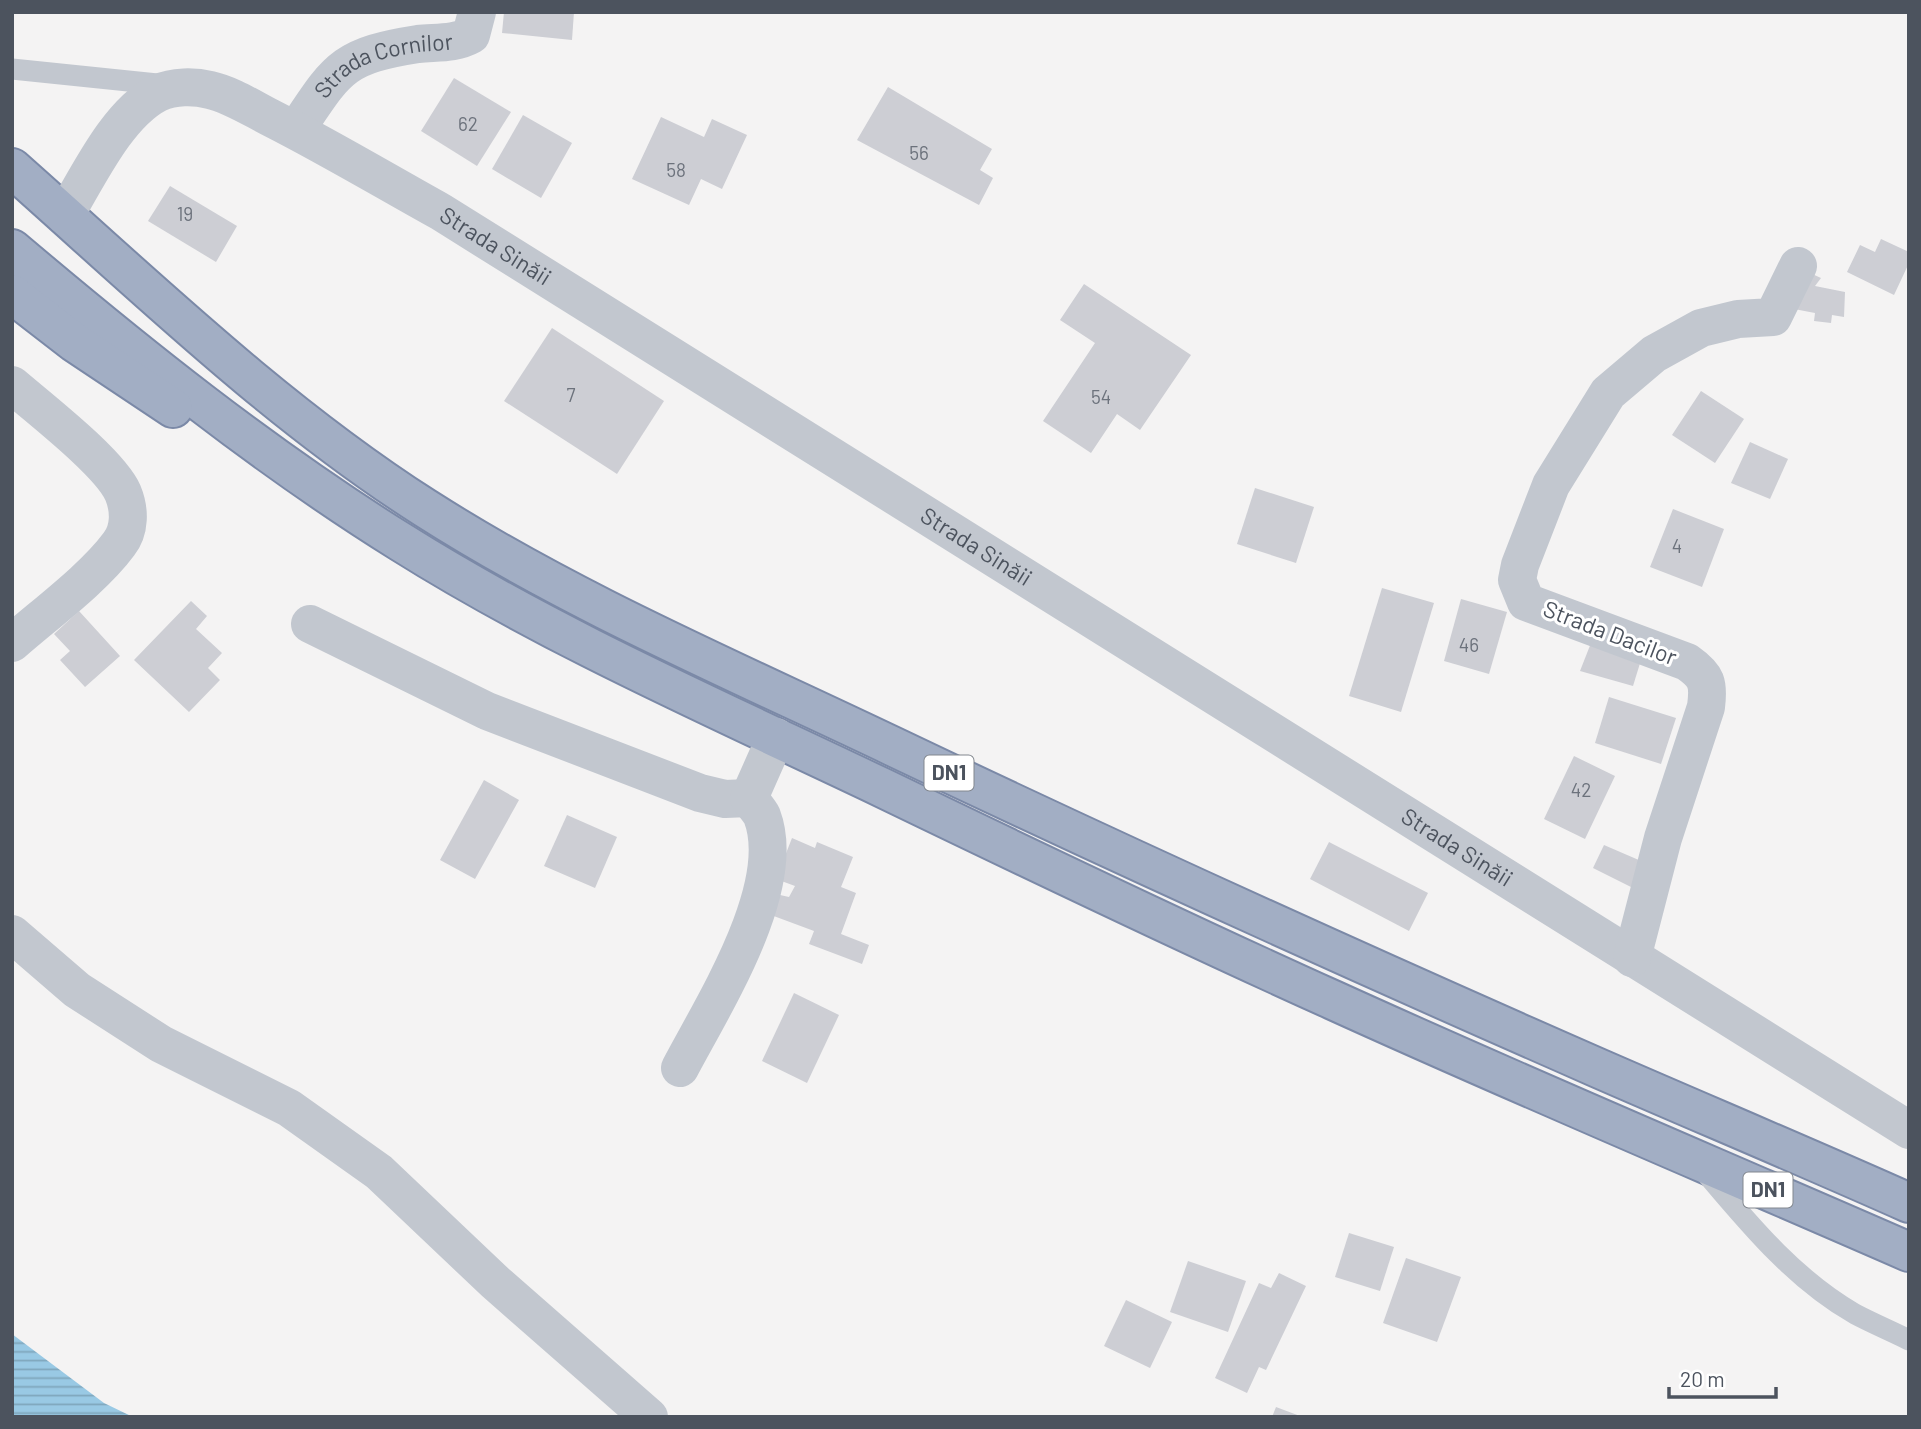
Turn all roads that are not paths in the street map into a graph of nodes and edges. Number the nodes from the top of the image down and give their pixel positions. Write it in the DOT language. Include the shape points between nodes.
graph roads {
  1 [pos="477,12"];
  2 [pos="12,69"];
  3 [pos="183,86"];
  4 [pos="296,130"];
  5 [pos="12,168"];
  6 [pos="65,215"];
  7 [pos="12,249"];
  8 [pos="1798,266"];
  9 [pos="12,294"];
  10 [pos="12,385"];
  11 [pos="266,450"];
  12 [pos="310,624"];
  13 [pos="12,643"];
  14 [pos="776,737"];
  15 [pos="750,798"];
  16 [pos="12,934"];
  17 [pos="1632,958"];
  18 [pos="680,1068"];
  19 [pos="1909,1130"];
  20 [pos="1693,1157"];
  21 [pos="1909,1203"];
  22 [pos="1909,1252"];
  23 [pos="1909,1340"];
  24 [pos="649,1417"];
  1 -- 4 [label="street, Strada Cornilor" via="471,35 463,40 373,52 342,67"];
  2 -- 3 [label="lane"];
  3 -- 4 [label="street, Strada Sinăii" via="211,90"];
  3 -- 6 [label="street" via="159,93 139,107 118,130"];
  4 -- 17 [label="street, Strada Sinăii" via="441,212"];
  5 -- 6 [label="highway, DN1"];
  6 -- 21 [label="highway, DN1" via="309,425 365,468 489,547 604,608 1132,859"];
  7 -- 11 [label="highway, DN1"];
  8 -- 17 [label="street, Strada Dacilor" via="1773,317 1701,328 1654,354 1608,394 1551,485 1520,565 1517,580 1526,602 1687,662 1706,679 1706,707 1663,838"];
  9 -- 11 [label="highway" via="118,373 175,408"];
  10 -- 13 [label="street" via="100,462 123,492 130,517 121,542 96,569"];
  11 -- 14 [label="highway, DN1" via="361,517 466,580 582,643"];
  12 -- 15 [label="street" via="487,711 701,793 725,799"];
  14 -- 15 [label="street"];
  14 -- 20 [label="highway, DN1" via="1338,1003"];
  15 -- 18 [label="street" via="762,815 768,850 762,895 736,960"];
  16 -- 24 [label="street" via="77,990 161,1044 289,1108 379,1172 495,1282"];
  17 -- 19 [label="street, Strada Sinăii"];
  20 -- 22 [label="highway, DN1"];
  20 -- 23 [label="lane" via="1781,1258 1816,1288"];
}
